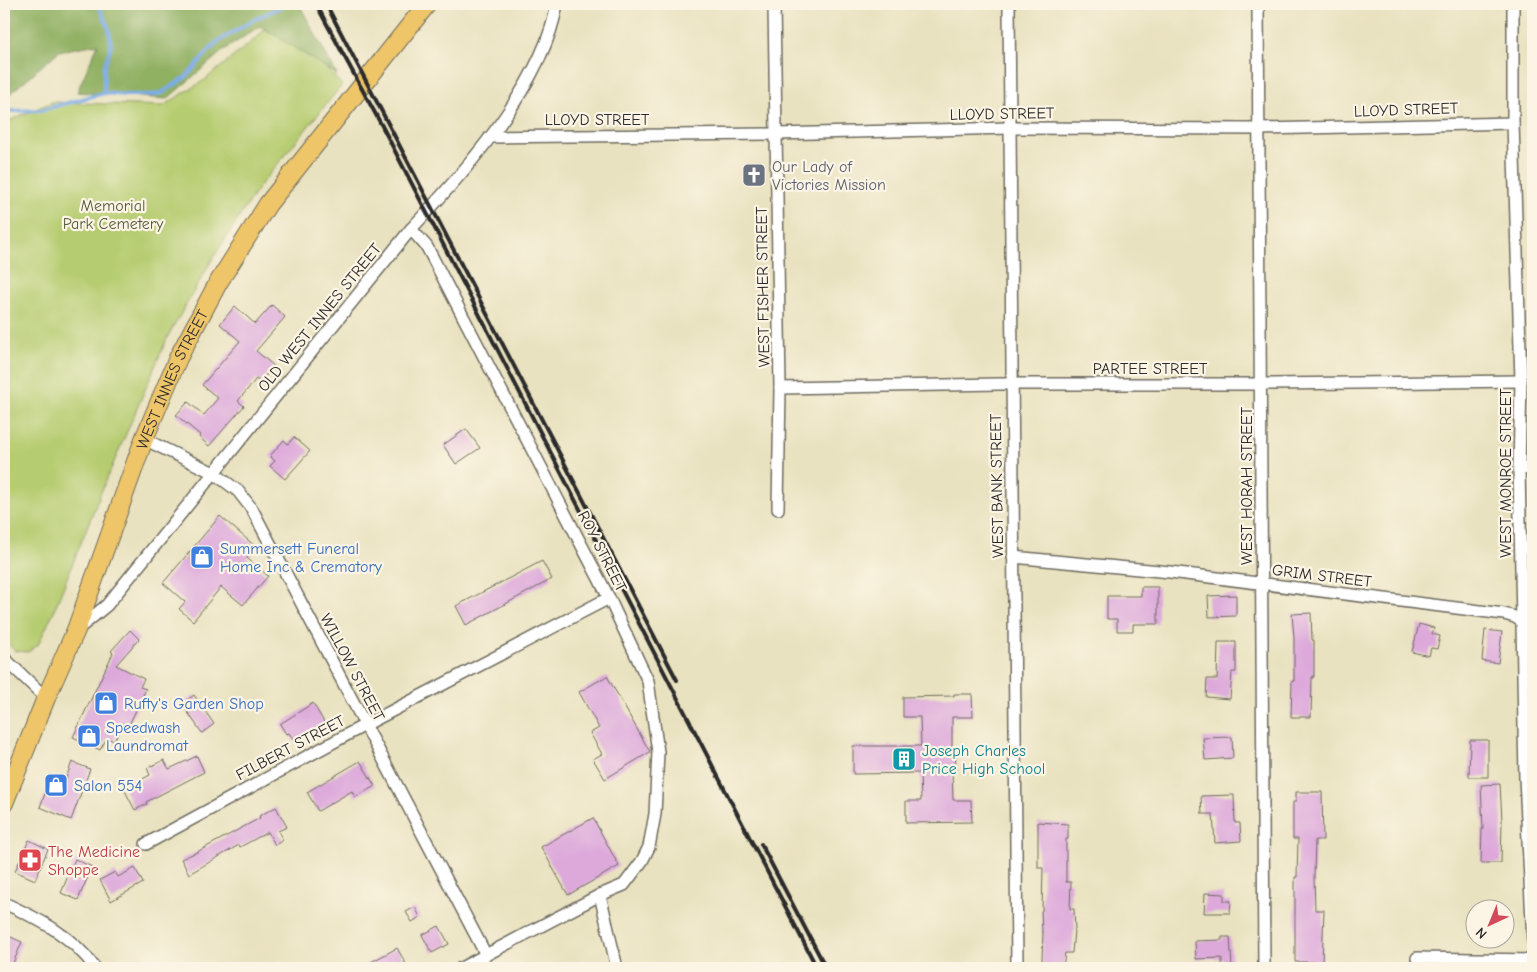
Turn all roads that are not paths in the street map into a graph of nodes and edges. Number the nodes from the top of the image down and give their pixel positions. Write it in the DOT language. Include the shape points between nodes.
graph roads {
  1 [pos="427,4"];
  2 [pos="556,4"];
  3 [pos="774,4"];
  4 [pos="1009,4"];
  5 [pos="1258,4"];
  6 [pos="1513,4"];
  7 [pos="1513,122"];
  8 [pos="1010,128"];
  9 [pos="1259,129"];
  10 [pos="776,134"];
  11 [pos="490,137"];
  12 [pos="411,229"];
  13 [pos="1520,381"];
  14 [pos="1011,384"];
  15 [pos="1261,384"];
  16 [pos="780,388"];
  17 [pos="144,439"];
  18 [pos="1519,468"];
  19 [pos="1533,469"];
  20 [pos="214,473"];
  21 [pos="778,510"];
  22 [pos="1013,557"];
  23 [pos="1263,584"];
  24 [pos="610,598"];
  25 [pos="1523,622"];
  26 [pos="1533,628"];
  27 [pos="76,630"];
  28 [pos="4,658"];
  29 [pos="46,698"];
  30 [pos="365,725"];
  31 [pos="1529,778"];
  32 [pos="4,803"];
  33 [pos="146,844"];
  34 [pos="600,895"];
  35 [pos="4,904"];
  36 [pos="1533,942"];
  37 [pos="486,955"];
  38 [pos="1417,958"];
  39 [pos="1533,960"];
  40 [pos="96,968"];
  41 [pos="461,968"];
  42 [pos="617,968"];
  43 [pos="1017,968"];
  44 [pos="1264,968"];
  1 -- 17 [label="main road, WEST INNES STREET" via="268,204 218,283 178,358"];
  2 -- 11 [label="street, OLD WEST INNES STREET" via="540,59"];
  3 -- 10 [label="street, WEST FISHER STREET"];
  4 -- 8 [label="street, WEST BANK STREET"];
  5 -- 9 [label="street, WEST HORAH STREET"];
  6 -- 7 [label="street, WEST MONROE STREET"];
  7 -- 9 [label="street, LLOYD STREET"];
  7 -- 13 [label="street, WEST MONROE STREET"];
  8 -- 9 [label="street, LLOYD STREET"];
  8 -- 10 [label="street, LLOYD STREET"];
  8 -- 14 [label="street, WEST BANK STREET"];
  9 -- 15 [label="street, WEST HORAH STREET"];
  10 -- 11 [label="street, LLOYD STREET"];
  10 -- 16 [label="street, WEST FISHER STREET"];
  11 -- 12 [label="street, OLD WEST INNES STREET"];
  12 -- 20 [label="street, OLD WEST INNES STREET"];
  12 -- 24 [label="street, ROY STREET" via="427,247"];
  13 -- 15 [label="street, PARTEE STREET"];
  13 -- 18 [label="street, WEST MONROE STREET"];
  14 -- 15 [label="street, PARTEE STREET"];
  14 -- 16 [label="street, PARTEE STREET"];
  14 -- 22 [label="street, WEST BANK STREET"];
  15 -- 23 [label="street, WEST HORAH STREET"];
  16 -- 21 [label="street, WEST FISHER STREET"];
  17 -- 20 [label="street, WILLOW STREET"];
  17 -- 27 [label="main road, WEST INNES STREET"];
  18 -- 19 [label="street"];
  18 -- 25 [label="street, WEST MONROE STREET"];
  20 -- 27 [label="street, OLD WEST INNES STREET" via="107,605"];
  20 -- 30 [label="street, WILLOW STREET" via="238,491 252,509"];
  22 -- 23 [label="street, GRIM STREET"];
  22 -- 43 [label="street, WEST BANK STREET"];
  23 -- 25 [label="street, GRIM STREET" via="1504,614"];
  23 -- 44 [label="street, WEST HORAH STREET"];
  24 -- 30 [label="street, FILBERT STREET"];
  24 -- 34 [label="street, ROY STREET" via="648,680 658,752 655,814 649,848 624,885"];
  25 -- 26 [label="street, GRIM STREET"];
  25 -- 31 [label="street, WEST MONROE STREET"];
  27 -- 29 [label="main road, WEST INNES STREET"];
  28 -- 29 [label="street"];
  29 -- 32 [label="main road, WEST INNES STREET"];
  30 -- 33 [label="street, FILBERT STREET"];
  30 -- 37 [label="street, WILLOW STREET"];
  31 -- 36 [label="street, WEST MONROE STREET"];
  34 -- 37 [label="street, ROY STREET"];
  34 -- 42 [label="street"];
  35 -- 40 [label="street" via="37,918 71,940"];
  37 -- 41 [label="street, ROY STREET"];
  38 -- 39 [label="street"];
}
